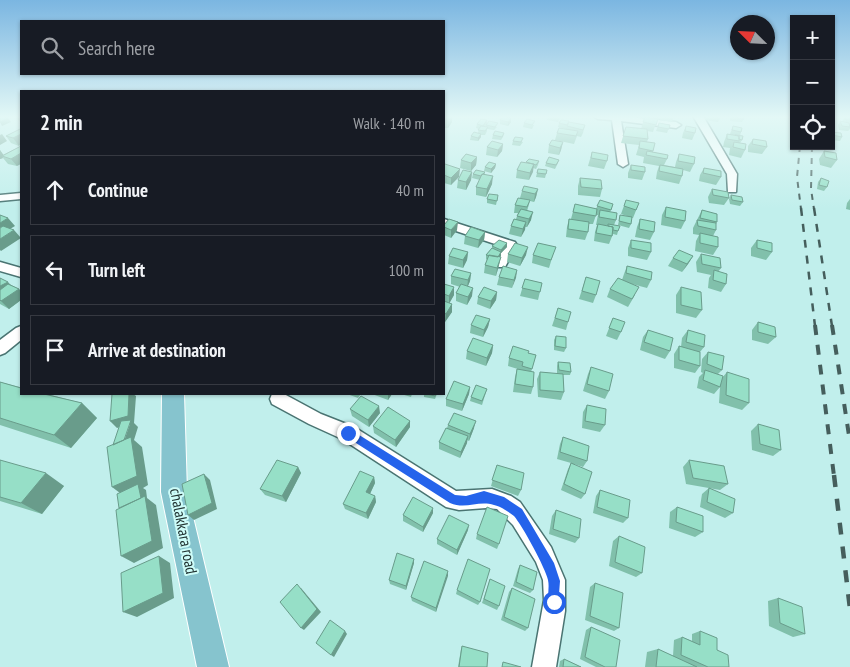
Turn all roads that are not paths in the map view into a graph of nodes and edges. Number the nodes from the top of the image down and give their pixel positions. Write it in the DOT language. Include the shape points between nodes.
graph roads {
  1 [pos="620,147"];
  2 [pos="716,147"];
  3 [pos="623,164"];
  4 [pos="732,190"];
  5 [pos="20,196"];
  6 [pos="0,198"];
  7 [pos="445,223"];
  8 [pos="500,264"];
  9 [pos="0,266"];
  10 [pos="20,273"];
  11 [pos="20,333"];
  12 [pos="0,349"];
  13 [pos="173,395"];
  14 [pos="278,399"];
  15 [pos="213,667"];
  16 [pos="544,667"];
  1 -- 3 [label="street"];
  2 -- 4 [label="street" via="732,174"];
  5 -- 6 [label="street"];
  7 -- 8 [label="street" via="511,246"];
  9 -- 10 [label="street"];
  11 -- 12 [label="street"];
  13 -- 15 [label="main road, chalakkara road" via="174,492"];
  14 -- 16 [label="street" via="348,433 453,500 466,502 484,497 500,501 518,513 548,563 554,581"];
}
